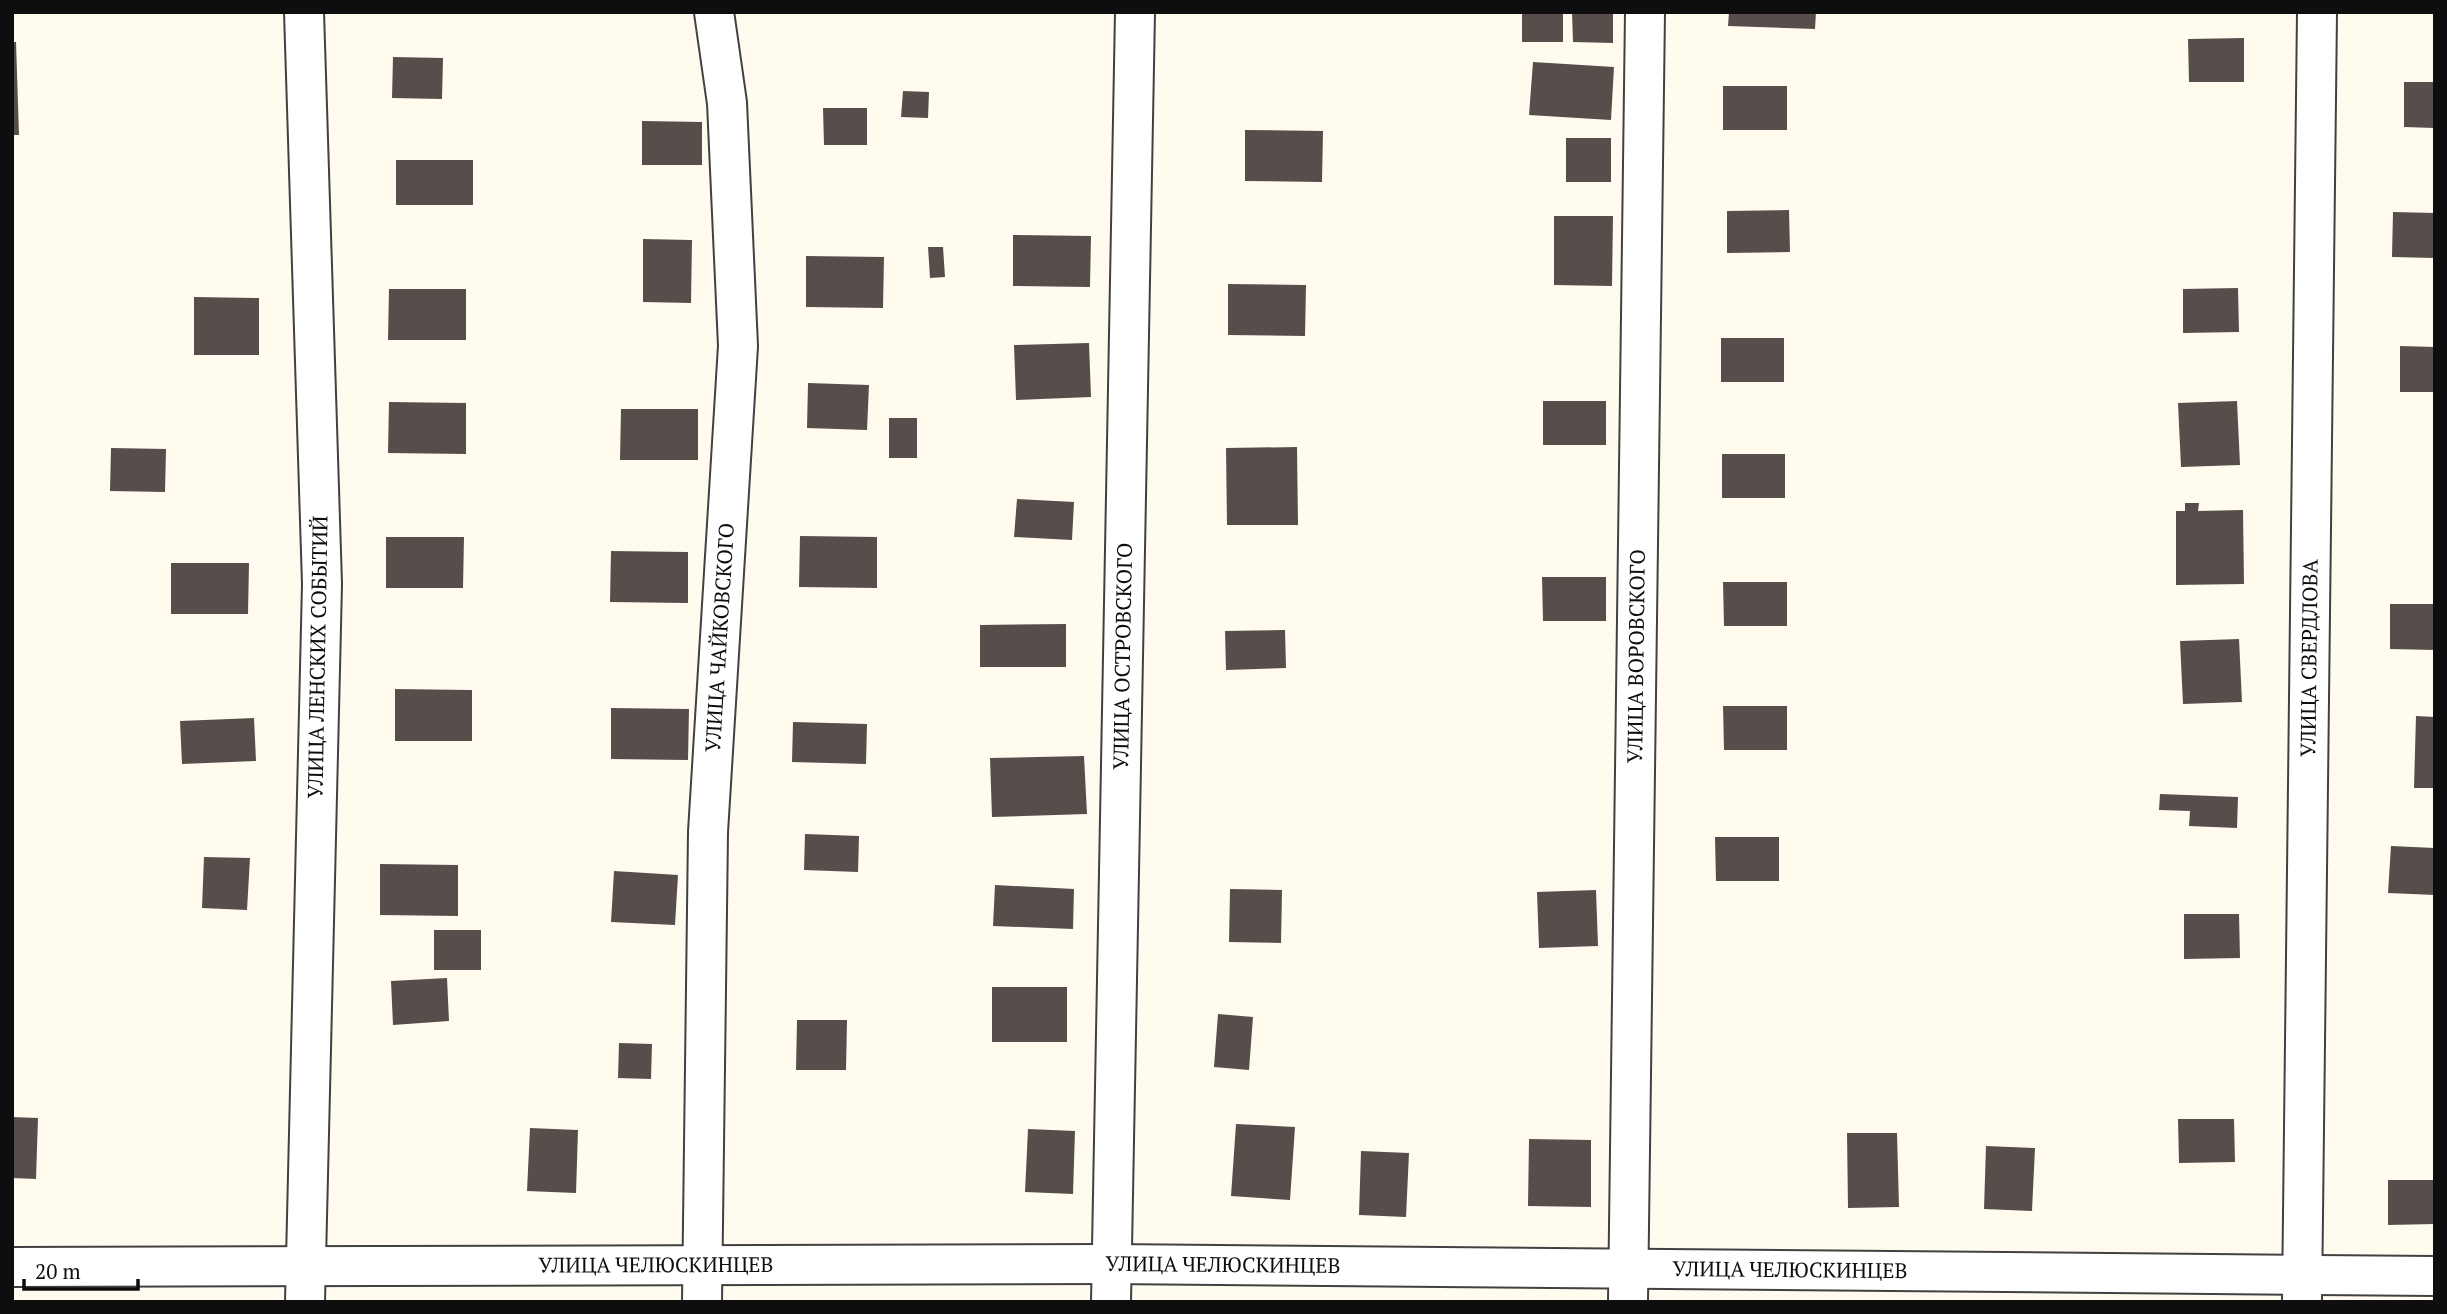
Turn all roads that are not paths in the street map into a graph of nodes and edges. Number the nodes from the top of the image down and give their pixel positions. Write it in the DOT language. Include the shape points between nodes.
graph roads {
  1 [pos="304,12"];
  2 [pos="714,12"];
  3 [pos="1135,12"];
  4 [pos="1645,12"];
  5 [pos="2316,12"];
  6 [pos="1110,1265"];
  7 [pos="12,1267"];
  8 [pos="2435,1276"];
  9 [pos="702,1283"];
  10 [pos="305,1284"];
  11 [pos="1628,1285"];
  12 [pos="2302,1289"];
  13 [pos="1111,1302"];
  1 -- 10 [label="street, УЛИЦА ЛЕНСКИХ СОБЫТИЙ" via="322,584"];
  2 -- 9 [label="street, УЛИЦА ЧАЙКОВСКОГО" via="727,103 738,346 708,832"];
  3 -- 6 [label="street, УЛИЦА ОСТРОВСКОГО"];
  4 -- 11 [label="street, УЛИЦА ВОРОВСКОГО"];
  5 -- 12 [label="street, УЛИЦА СВЕРДЛОВА"];
  6 -- 9 [label="street, УЛИЦА ЧЕЛЮСКИНЦЕВ"];
  6 -- 11 [label="street, УЛИЦА ЧЕЛЮСКИНЦЕВ"];
  6 -- 13 [label="street, УЛИЦА ОСТРОВСКОГО"];
  7 -- 10 [label="street, УЛИЦА ЧЕЛЮСКИНЦЕВ"];
  8 -- 12 [label="street, УЛИЦА ЧЕЛЮСКИНЦЕВ"];
  9 -- 10 [label="street, УЛИЦА ЧЕЛЮСКИНЦЕВ"];
  11 -- 12 [label="street, УЛИЦА ЧЕЛЮСКИНЦЕВ"];
}
